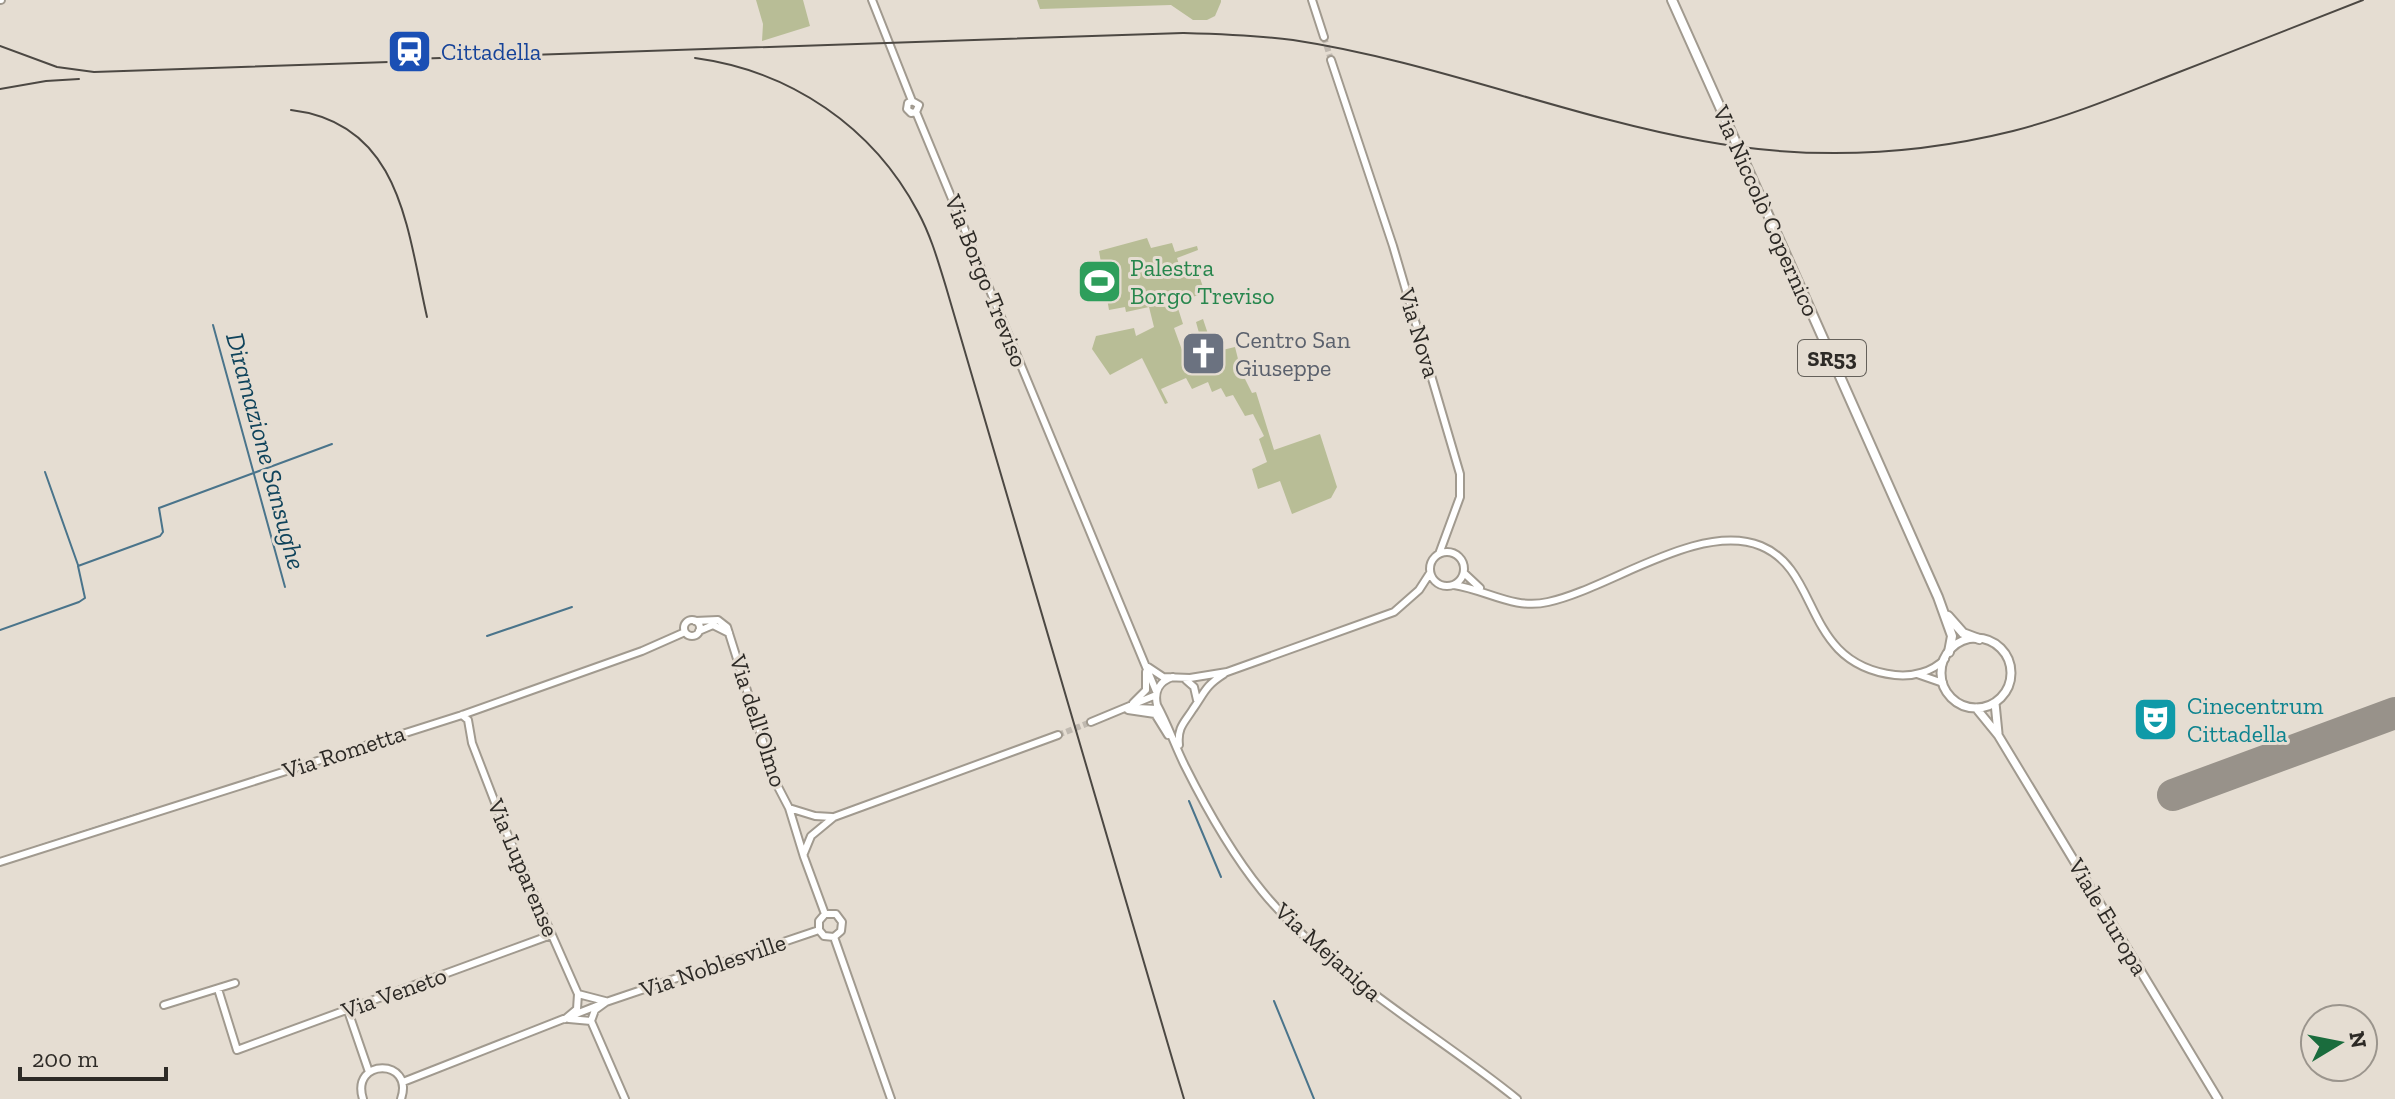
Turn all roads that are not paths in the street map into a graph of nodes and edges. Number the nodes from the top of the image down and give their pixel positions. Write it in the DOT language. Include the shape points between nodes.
graph roads {
  1 [pos="872,0"];
  2 [pos="1312,0"];
  3 [pos="1672,0"];
  4 [pos="1324,37"];
  5 [pos="1331,60"];
  6 [pos="1056,449"];
  7 [pos="1446,536"];
  8 [pos="1453,553"];
  9 [pos="1439,554"];
  10 [pos="1430,573"];
  11 [pos="1464,573"];
  12 [pos="1439,585"];
  13 [pos="1454,585"];
  14 [pos="1486,593"];
  15 [pos="1414,596"];
  16 [pos="1938,597"];
  17 [pos="695,621"];
  18 [pos="719,623"];
  19 [pos="699,631"];
  20 [pos="685,632"];
  21 [pos="1979,639"];
  22 [pos="1139,654"];
  23 [pos="1947,656"];
  24 [pos="1145,668"];
  25 [pos="1227,672"];
  26 [pos="1917,674"];
  27 [pos="1173,677"];
  28 [pos="1183,678"];
  29 [pos="1943,683"];
  30 [pos="1156,693"];
  31 [pos="1197,700"];
  32 [pos="1995,703"];
  33 [pos="1127,708"];
  34 [pos="1976,708"];
  35 [pos="1160,711"];
  36 [pos="462,715"];
  37 [pos="1187,715"];
  38 [pos="1091,722"];
  39 [pos="1058,735"];
  40 [pos="1998,735"];
  41 [pos="1179,752"];
  42 [pos="1184,764"];
  43 [pos="789,808"];
  44 [pos="806,814"];
  45 [pos="815,816"];
  46 [pos="834,817"];
  47 [pos="795,826"];
  48 [pos="812,834"];
  49 [pos="798,836"];
  50 [pos="804,857"];
  51 [pos="0,862"];
  52 [pos="825,914"];
  53 [pos="819,930"];
  54 [pos="551,935"];
  55 [pos="834,937"];
  56 [pos="235,983"];
  57 [pos="218,989"];
  58 [pos="578,994"];
  59 [pos="606,1002"];
  60 [pos="164,1005"];
  61 [pos="348,1011"];
  62 [pos="565,1019"];
  63 [pos="591,1021"];
  64 [pos="369,1072"];
  65 [pos="403,1082"];
  66 [pos="363,1099"];
  67 [pos="401,1099"];
  68 [pos="625,1099"];
  69 [pos="891,1099"];
  70 [pos="1517,1099"];
  71 [pos="2218,1099"];
  1 -- 6 [label="main road, Via Borgo Treviso" via="912,101 907,109 916,112"];
  2 -- 4 [label="main road"];
  3 -- 16 [label="highway, Via Niccolò Copernico / SR53, bridge"];
  5 -- 7 [label="main road, Via Nova" via="1460,474 1460,497"];
  6 -- 22 [label="main road, Via Mejaniga"];
  7 -- 8 [label="main road"];
  7 -- 9 [label="main road, Via Nova"];
  8 -- 9 [label="main road"];
  8 -- 11 [label="main road" via="1461,559"];
  9 -- 10 [label="main road, Via Nova"];
  10 -- 12 [label="main road"];
  10 -- 15 [label="main road, Via Nova"];
  11 -- 13 [label="main road"];
  11 -- 14 [label="main road"];
  12 -- 13 [label="main road, Via Nova"];
  12 -- 15 [label="main road, Via Nova"];
  13 -- 14 [label="main road, Via Nova"];
  14 -- 26 [label="main road, Via Nova" via="1511,603 1550,602 1698,544 1730,541 1760,546 1790,571 1829,641 1844,654 1880,672"];
  15 -- 25 [label="main road, Via Nova" via="1384,616"];
  16 -- 21 [label="highway, Via Niccolò Copernico / SR53" via="1959,630"];
  16 -- 23 [label="highway, Via Niccolò Copernico / SR53" via="1952,636"];
  17 -- 18 [label="main road" via="708,618"];
  17 -- 19 [label="main road"];
  17 -- 20 [label="main road, Via Rometta" via="686,623"];
  18 -- 19 [label="main road, Via Rometta"];
  18 -- 43 [label="main road, Via dell'Olmo" via="729,633 776,783"];
  19 -- 20 [label="main road, Via Rometta" via="694,636"];
  20 -- 36 [label="main road, Via Rometta"];
  21 -- 23 [label="main road" via="1962,642"];
  21 -- 32 [label="main road, SR53" via="2003,651 2010,667 2007,689"];
  22 -- 24 [label="main road, Via Mejaniga"];
  22 -- 27 [label="main road" via="1157,675"];
  23 -- 26 [label="main road"];
  23 -- 29 [label="main road, SR53"];
  24 -- 30 [label="main road, Via Mejaniga"];
  24 -- 33 [label="main road" via="1146,690"];
  25 -- 28 [label="main road, Via Nova"];
  25 -- 31 [label="main road, Via Nova" via="1205,687"];
  26 -- 29 [label="main road, Via Nova"];
  27 -- 28 [label="main road"];
  27 -- 30 [label="main road"];
  28 -- 31 [label="main road" via="1194,687"];
  29 -- 34 [label="main road, SR53" via="1956,701"];
  30 -- 33 [label="main road"];
  30 -- 35 [label="main road, Via Mejaniga"];
  31 -- 37 [label="main road, Via Mejaniga"];
  32 -- 34 [label="main road"];
  32 -- 40 [label="main road, Viale Europa / SR53"];
  33 -- 35 [label="main road"];
  33 -- 38 [label="main road"];
  33 -- 41 [label="main road, Via Mejaniga" via="1155,714"];
  34 -- 40 [label="main road, Viale Europa / SR53"];
  35 -- 37 [label="main road" via="1174,718"];
  35 -- 41 [label="main road, Via Mejaniga"];
  36 -- 51 [label="main road, Via Rometta"];
  36 -- 54 [label="main road, Via Luparense"];
  37 -- 42 [label="main road, Via Mejaniga" via="1178,733"];
  39 -- 46 [label="main road"];
  40 -- 71 [label="main road, Viale Europa / SR53"];
  41 -- 42 [label="main road, Via Mejaniga"];
  42 -- 70 [label="main road, Via Mejaniga" via="1237,858 1298,930 1383,1002"];
  43 -- 44 [label="main road, Via dell'Olmo"];
  43 -- 47 [label="main road, Via dell'Olmo"];
  44 -- 45 [label="main road, Via dell'Olmo"];
  44 -- 47 [label="main road, Via dell'Olmo"];
  45 -- 46 [label="main road, Via dell'Olmo"];
  45 -- 48 [label="main road"];
  46 -- 48 [label="main road"];
  47 -- 49 [label="main road, Via dell'Olmo"];
  48 -- 49 [label="main road"];
  48 -- 50 [label="main road"];
  49 -- 50 [label="main road, Via dell'Olmo"];
  50 -- 52 [label="main road, Via dell'Olmo"];
  52 -- 53 [label="main road"];
  52 -- 55 [label="main road" via="836,914 842,922"];
  53 -- 55 [label="main road"];
  53 -- 59 [label="main road, Via Noblesville"];
  54 -- 58 [label="main road, Via Luparense"];
  54 -- 61 [label="main road, Via Veneto"];
  55 -- 69 [label="main road"];
  56 -- 57 [label="main road"];
  57 -- 60 [label="main road"];
  57 -- 61 [label="main road, Via Veneto" via="237,1050"];
  58 -- 59 [label="main road"];
  58 -- 62 [label="main road" via="577,1009"];
  59 -- 62 [label="main road, Via Noblesville"];
  59 -- 63 [label="main road"];
  61 -- 64 [label="main road"];
  62 -- 63 [label="main road"];
  62 -- 65 [label="main road, Via Noblesville"];
  63 -- 68 [label="main road"];
  64 -- 65 [label="main road" via="389,1068"];
  64 -- 66 [label="main road" via="361,1083"];
  65 -- 67 [label="main road"];
}
